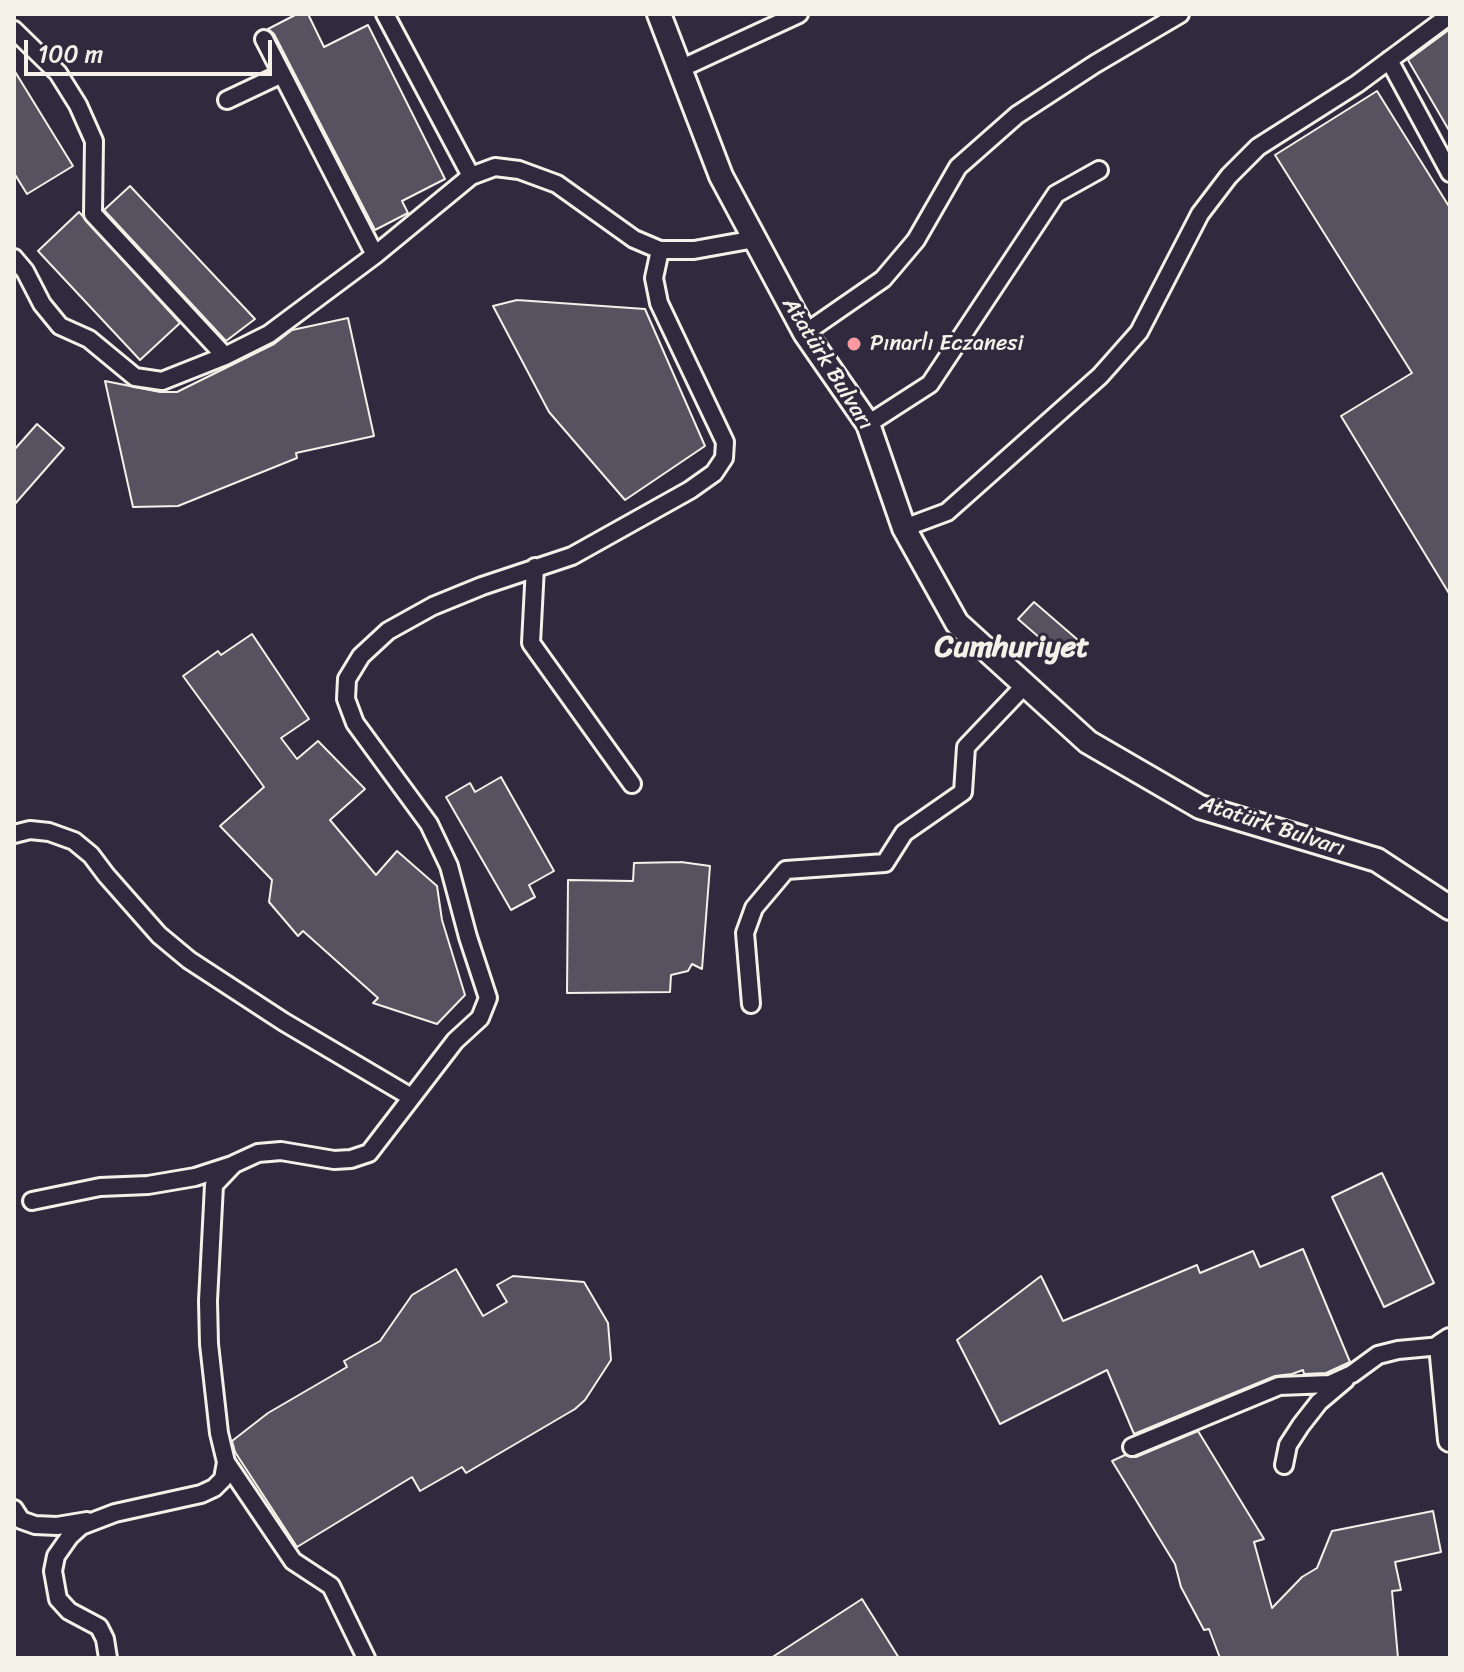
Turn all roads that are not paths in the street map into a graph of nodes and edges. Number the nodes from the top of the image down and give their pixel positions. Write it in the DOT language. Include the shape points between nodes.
graph roads {
  1 [pos="385,14"];
  2 [pos="659,14"];
  3 [pos="799,14"];
  4 [pos="1180,14"];
  5 [pos="1450,15"];
  6 [pos="14,30"];
  7 [pos="264,39"];
  8 [pos="1389,60"];
  9 [pos="680,69"];
  10 [pos="282,74"];
  11 [pos="227,100"];
  12 [pos="1099,170"];
  13 [pos="1450,173"];
  14 [pos="471,176"];
  15 [pos="755,239"];
  16 [pos="660,250"];
  17 [pos="375,255"];
  18 [pos="14,258"];
  19 [pos="805,333"];
  20 [pos="225,356"];
  21 [pos="868,424"];
  22 [pos="904,528"];
  23 [pos="535,567"];
  24 [pos="1025,685"];
  25 [pos="632,784"];
  26 [pos="14,834"];
  27 [pos="1450,908"];
  28 [pos="751,1004"];
  29 [pos="411,1097"];
  30 [pos="234,1164"];
  31 [pos="32,1201"];
  32 [pos="1446,1343"];
  33 [pos="1352,1374"];
  34 [pos="1450,1440"];
  35 [pos="1132,1447"];
  36 [pos="226,1462"];
  37 [pos="1284,1465"];
  38 [pos="14,1509"];
  39 [pos="97,1519"];
  40 [pos="108,1658"];
  41 [pos="366,1658"];
  1 -- 14 [label="street"];
  2 -- 9 [label="street, Atatürk Bulvarı"];
  3 -- 9 [label="street"];
  4 -- 19 [label="street" via="1017,115 958,167 916,240 883,279"];
  5 -- 8 [label="street"];
  6 -- 20 [label="street" via="58,73 89,129 94,141 93,214"];
  7 -- 10 [label="street"];
  8 -- 13 [label="street"];
  8 -- 22 [label="street" via="1258,147 1200,214 1139,332 1100,376 947,512"];
  9 -- 15 [label="street, Atatürk Bulvarı" via="721,176"];
  10 -- 11 [label="street"];
  10 -- 17 [label="street"];
  12 -- 21 [label="street" via="1056,194 930,384"];
  14 -- 16 [label="street" via="495,167 557,184 634,239"];
  14 -- 17 [label="street"];
  15 -- 16 [label="street"];
  15 -- 19 [label="street, Atatürk Bulvarı"];
  16 -- 23 [label="street" via="654,278 659,303 720,429 724,458 714,473 690,490 572,556"];
  17 -- 20 [label="street" via="269,334"];
  18 -- 20 [label="street" via="60,326 89,339 135,377 162,381"];
  19 -- 21 [label="street, Atatürk Bulvarı"];
  21 -- 22 [label="street, Atatürk Bulvarı"];
  22 -- 24 [label="street, Atatürk Bulvarı" via="957,623"];
  23 -- 25 [label="street" via="531,643"];
  23 -- 29 [label="street" via="433,606 388,631 361,656 347,679 346,699 355,723 429,824 449,866 488,998 480,1018"];
  24 -- 27 [label="street, Atatürk Bulvarı" via="1088,742 1200,807 1377,860"];
  24 -- 28 [label="street" via="966,747 963,792 904,833 885,863 786,870 754,908 745,933"];
  26 -- 29 [label="street" via="49,832 74,841 159,935 189,960"];
  29 -- 30 [label="street" via="369,1153 334,1160 281,1151 258,1153"];
  30 -- 31 [label="street" via="195,1177"];
  30 -- 36 [label="street" via="214,1185 208,1301"];
  32 -- 33 [label="street" via="1378,1355"];
  32 -- 34 [label="street"];
  33 -- 35 [label="street" via="1330,1384 1279,1386"];
  33 -- 37 [label="street" via="1301,1425 1288,1445"];
  36 -- 39 [label="street" via="223,1479 201,1494"];
  36 -- 41 [label="street" via="293,1561 331,1586"];
  38 -- 39 [label="street" via="21,1520 35,1525"];
  39 -- 40 [label="street" via="81,1526 56,1556 54,1586 69,1611 99,1627"];
}
